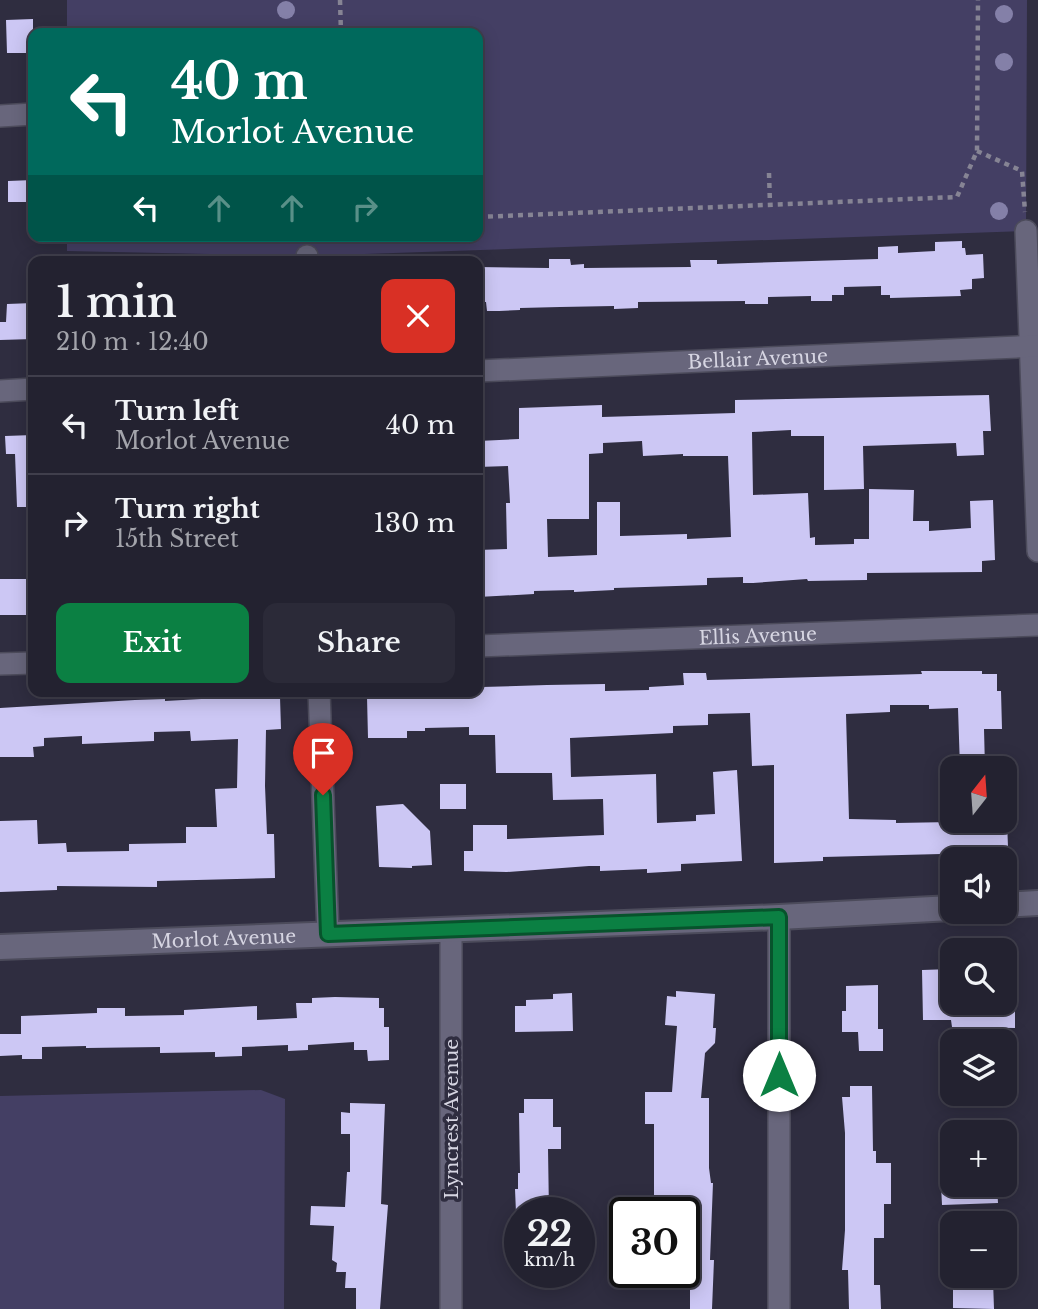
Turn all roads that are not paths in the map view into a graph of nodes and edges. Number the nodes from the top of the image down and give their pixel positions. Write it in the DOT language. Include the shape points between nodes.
graph roads {
  1 [pos="28,114"];
  2 [pos="0,116"];
  3 [pos="1026,231"];
  4 [pos="1034,346"];
  5 [pos="483,371"];
  6 [pos="28,389"];
  7 [pos="0,391"];
  8 [pos="1038,551"];
  9 [pos="1038,625"];
  10 [pos="483,646"];
  11 [pos="28,663"];
  12 [pos="0,664"];
  13 [pos="319,697"];
  14 [pos="1038,903"];
  15 [pos="1017,904"];
  16 [pos="940,909"];
  17 [pos="779,917"];
  18 [pos="451,929"];
  19 [pos="328,934"];
  20 [pos="0,947"];
  21 [pos="451,1309"];
  22 [pos="779,1309"];
  1 -- 2 [label="street"];
  3 -- 4 [label="street"];
  4 -- 5 [label="street, Bellair Avenue"];
  4 -- 8 [label="street"];
  6 -- 7 [label="street"];
  9 -- 10 [label="street, Ellis Avenue"];
  11 -- 12 [label="street"];
  13 -- 19 [label="street"];
  14 -- 15 [label="street"];
  16 -- 17 [label="street, Morlot Avenue"];
  17 -- 18 [label="street, Morlot Avenue"];
  17 -- 22 [label="street"];
  18 -- 19 [label="street, Morlot Avenue"];
  18 -- 21 [label="street, Lyncrest Avenue"];
  19 -- 20 [label="street, Morlot Avenue"];
}
